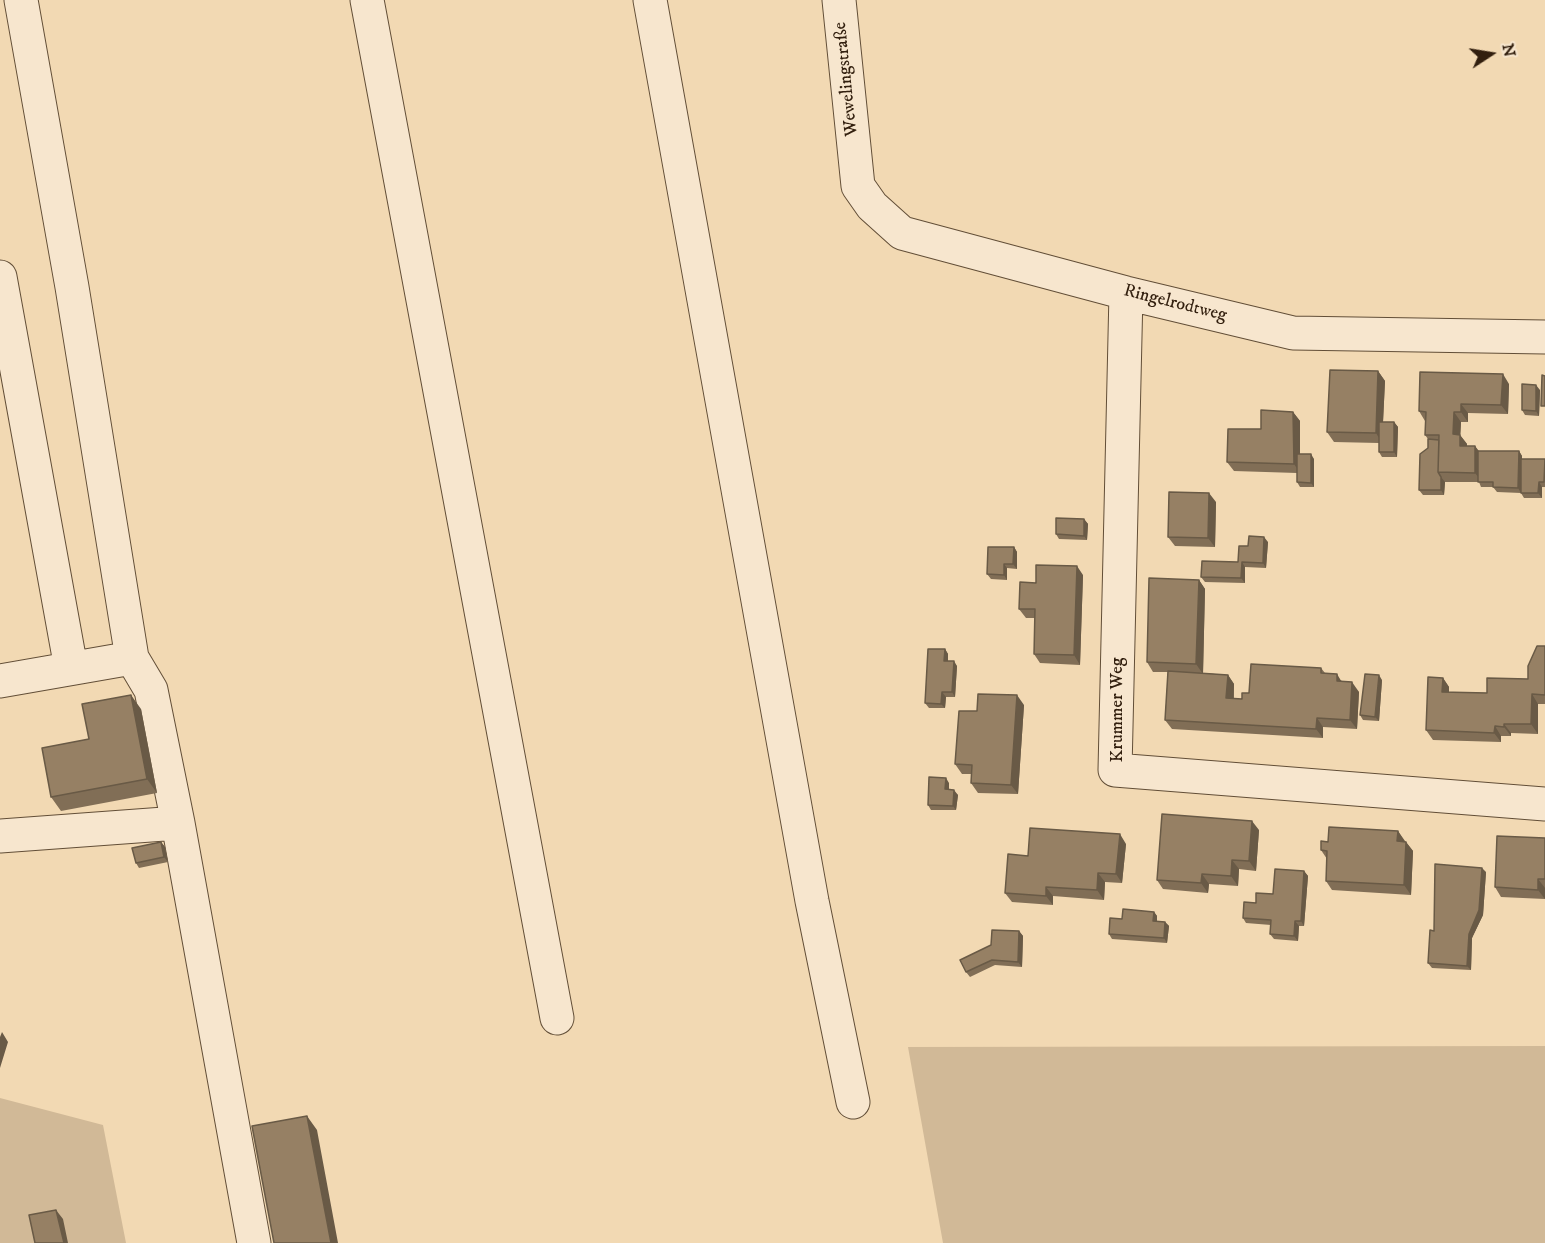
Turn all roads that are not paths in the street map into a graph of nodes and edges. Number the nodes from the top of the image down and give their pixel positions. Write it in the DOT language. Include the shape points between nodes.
graph roads {
  1 [pos="21,0"];
  2 [pos="367,0"];
  3 [pos="650,0"];
  4 [pos="839,0"];
  5 [pos="855,159"];
  6 [pos="0,277"];
  7 [pos="1126,293"];
  8 [pos="1545,337"];
  9 [pos="132,658"];
  10 [pos="71,669"];
  11 [pos="0,681"];
  12 [pos="1545,804"];
  13 [pos="178,823"];
  14 [pos="0,836"];
  15 [pos="557,1018"];
  16 [pos="853,1102"];
  17 [pos="254,1243"];
  1 -- 9 [label="street"];
  2 -- 15 [label="street"];
  3 -- 16 [label="street" via="807,878"];
  4 -- 5 [label="street, Wewelingstraße"];
  5 -- 7 [label="street, Ringelrodtweg" via="858,186 872,206 902,232"];
  6 -- 10 [label="street"];
  7 -- 8 [label="street, Ringelrodtweg" via="1293,333"];
  7 -- 12 [label="street, Krummer Weg" via="1116,770"];
  9 -- 10 [label="street"];
  9 -- 13 [label="street" via="151,690"];
  10 -- 11 [label="street"];
  13 -- 14 [label="street"];
  13 -- 17 [label="street"];
}
